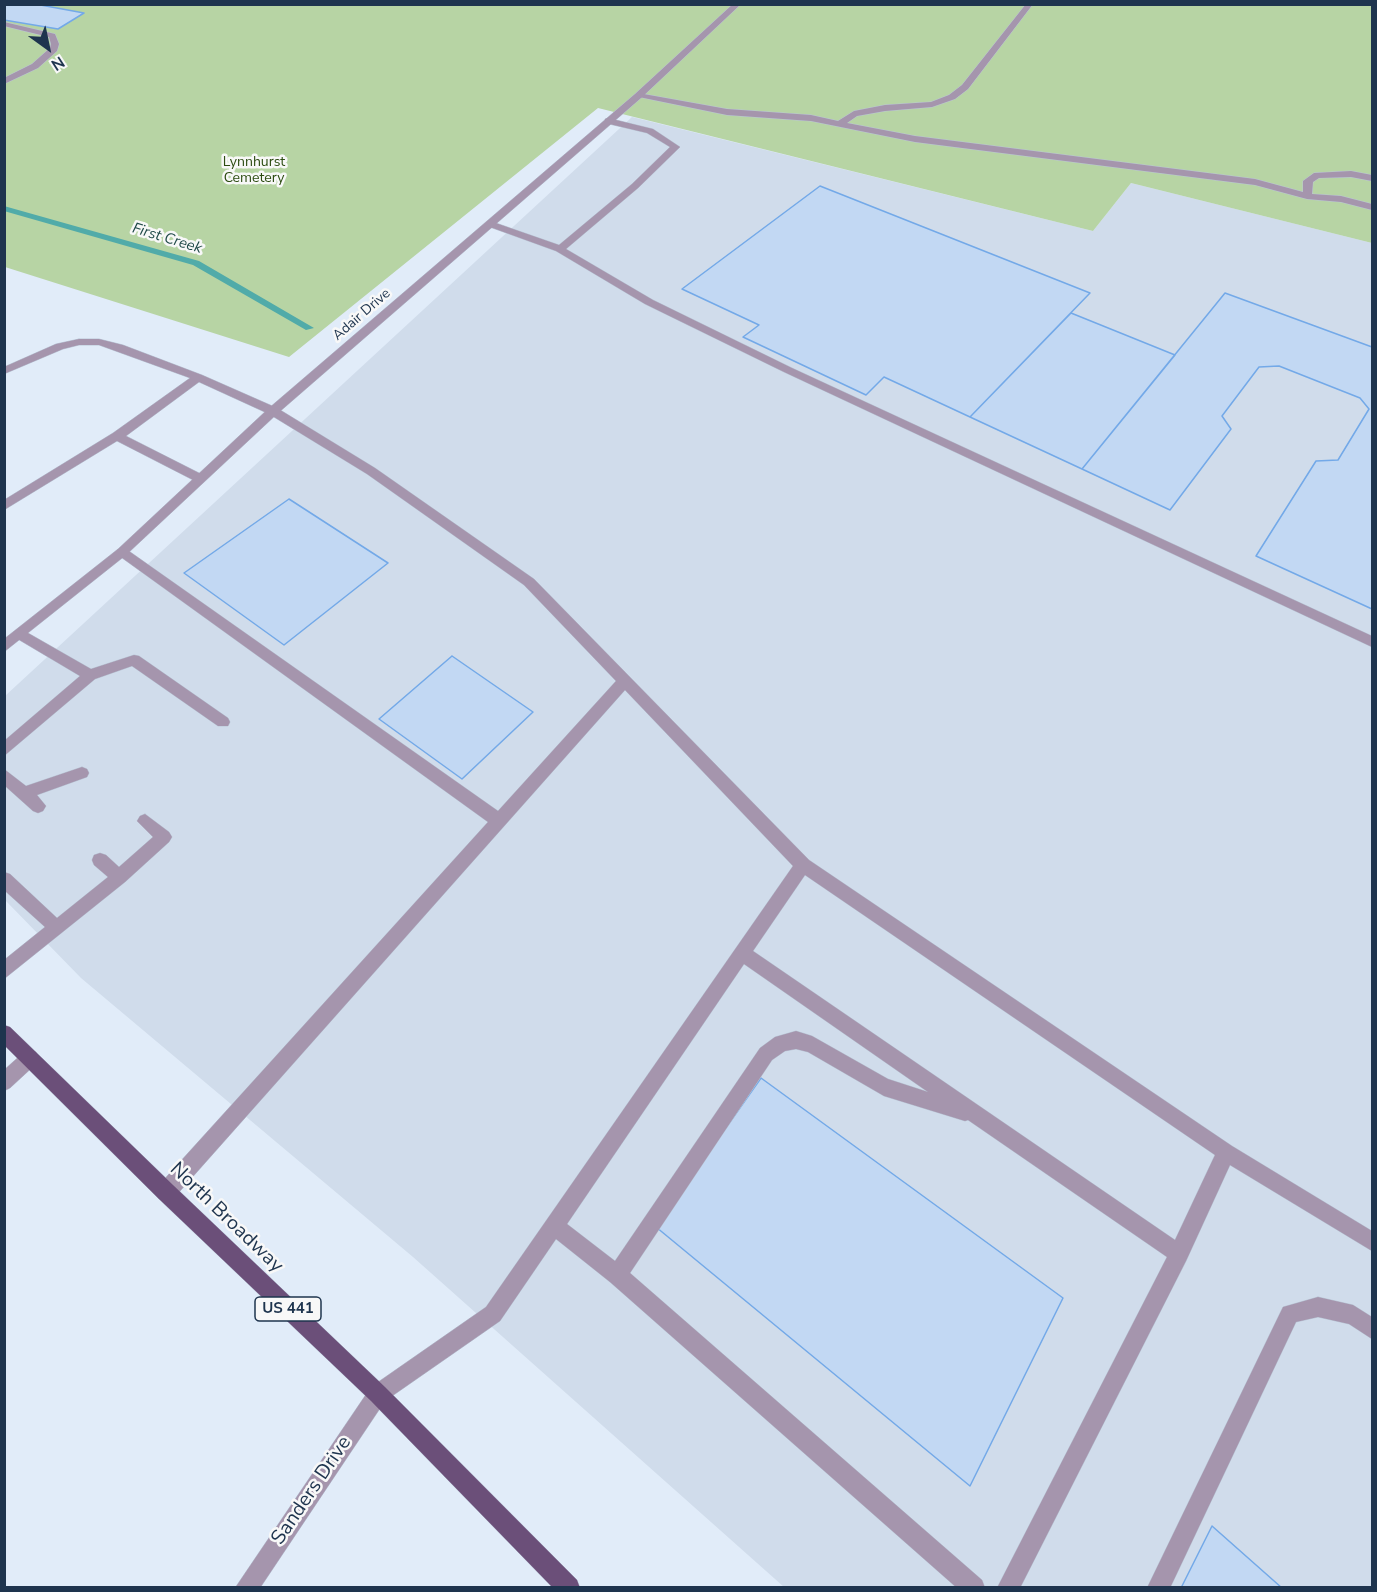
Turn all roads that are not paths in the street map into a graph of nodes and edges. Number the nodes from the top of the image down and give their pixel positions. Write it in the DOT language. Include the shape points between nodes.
graph roads {
  1 [pos="738,4"];
  2 [pos="1030,4"];
  3 [pos="4,24"];
  4 [pos="4,82"];
  5 [pos="638,96"];
  6 [pos="608,121"];
  7 [pos="839,124"];
  8 [pos="1372,178"];
  9 [pos="1307,196"];
  10 [pos="1372,207"];
  11 [pos="490,224"];
  12 [pos="560,249"];
  13 [pos="4,371"];
  14 [pos="198,376"];
  15 [pos="273,411"];
  16 [pos="117,436"];
  17 [pos="199,478"];
  18 [pos="4,506"];
  19 [pos="122,552"];
  20 [pos="21,634"];
  21 [pos="1372,642"];
  22 [pos="4,647"];
  23 [pos="90,675"];
  24 [pos="624,681"];
  25 [pos="223,722"];
  26 [pos="4,750"];
  27 [pos="82,773"];
  28 [pos="4,775"];
  29 [pos="25,793"];
  30 [pos="38,806"];
  31 [pos="498,820"];
  32 [pos="145,821"];
  33 [pos="100,860"];
  34 [pos="803,864"];
  35 [pos="119,877"];
  36 [pos="4,879"];
  37 [pos="56,927"];
  38 [pos="742,954"];
  39 [pos="4,971"];
  40 [pos="4,1034"];
  41 [pos="30,1058"];
  42 [pos="4,1082"];
  43 [pos="979,1116"];
  44 [pos="1226,1152"];
  45 [pos="166,1192"];
  46 [pos="554,1226"];
  47 [pos="1372,1242"];
  48 [pos="1179,1254"];
  49 [pos="617,1275"];
  50 [pos="1372,1329"];
  51 [pos="378,1394"];
  52 [pos="246,1587"];
  53 [pos="569,1587"];
  54 [pos="974,1587"];
  55 [pos="1008,1587"];
  56 [pos="1158,1587"];
  1 -- 5 [label="street, Adair Drive"];
  2 -- 7 [label="street" via="965,87 952,97 932,104 854,114"];
  3 -- 4 [label="street" via="42,32 52,36 55,44 35,66"];
  5 -- 6 [label="street, Adair Drive"];
  5 -- 7 [label="street" via="727,112"];
  6 -- 11 [label="street, Adair Drive"];
  6 -- 12 [label="street" via="650,131 676,147"];
  7 -- 9 [label="street" via="915,139 1255,182"];
  8 -- 9 [label="street" via="1317,175 1308,181"];
  9 -- 10 [label="street"];
  11 -- 12 [label="street"];
  11 -- 15 [label="street, Adair Drive"];
  12 -- 21 [label="street" via="649,302 778,365"];
  13 -- 14 [label="street" via="60,345 99,342"];
  14 -- 15 [label="street"];
  14 -- 16 [label="street"];
  15 -- 17 [label="street, Adair Drive"];
  15 -- 24 [label="street" via="414,500 529,582"];
  16 -- 17 [label="street"];
  16 -- 18 [label="street"];
  17 -- 19 [label="street, Adair Drive"];
  19 -- 20 [label="street, Adair Drive"];
  19 -- 31 [label="street"];
  20 -- 22 [label="street, Adair Drive"];
  20 -- 23 [label="street"];
  23 -- 25 [label="street" via="134,660"];
  23 -- 26 [label="street"];
  24 -- 31 [label="street"];
  24 -- 34 [label="street"];
  27 -- 29 [label="street"];
  28 -- 29 [label="street"];
  29 -- 30 [label="street"];
  31 -- 45 [label="street"];
  32 -- 35 [label="street" via="164,837"];
  33 -- 35 [label="street"];
  34 -- 38 [label="street"];
  34 -- 44 [label="street"];
  35 -- 37 [label="street"];
  36 -- 37 [label="street"];
  37 -- 39 [label="street"];
  38 -- 43 [label="street"];
  38 -- 46 [label="street"];
  40 -- 41 [label="main road, North Broadway / US 441"];
  41 -- 42 [label="street"];
  41 -- 45 [label="main road, North Broadway / US 441"];
  43 -- 48 [label="street"];
  43 -- 49 [label="street" via="884,1087 812,1045 796,1040 781,1043 766,1054"];
  44 -- 47 [label="street"];
  44 -- 48 [label="street"];
  45 -- 51 [label="main road, North Broadway / US 441"];
  46 -- 49 [label="street"];
  46 -- 51 [label="street" via="493,1314"];
  48 -- 55 [label="street"];
  49 -- 54 [label="street"];
  50 -- 56 [label="street" via="1353,1315 1318,1307 1290,1314"];
  51 -- 52 [label="street, Sanders Drive"];
  51 -- 53 [label="main road, North Broadway / US 441"];
}
